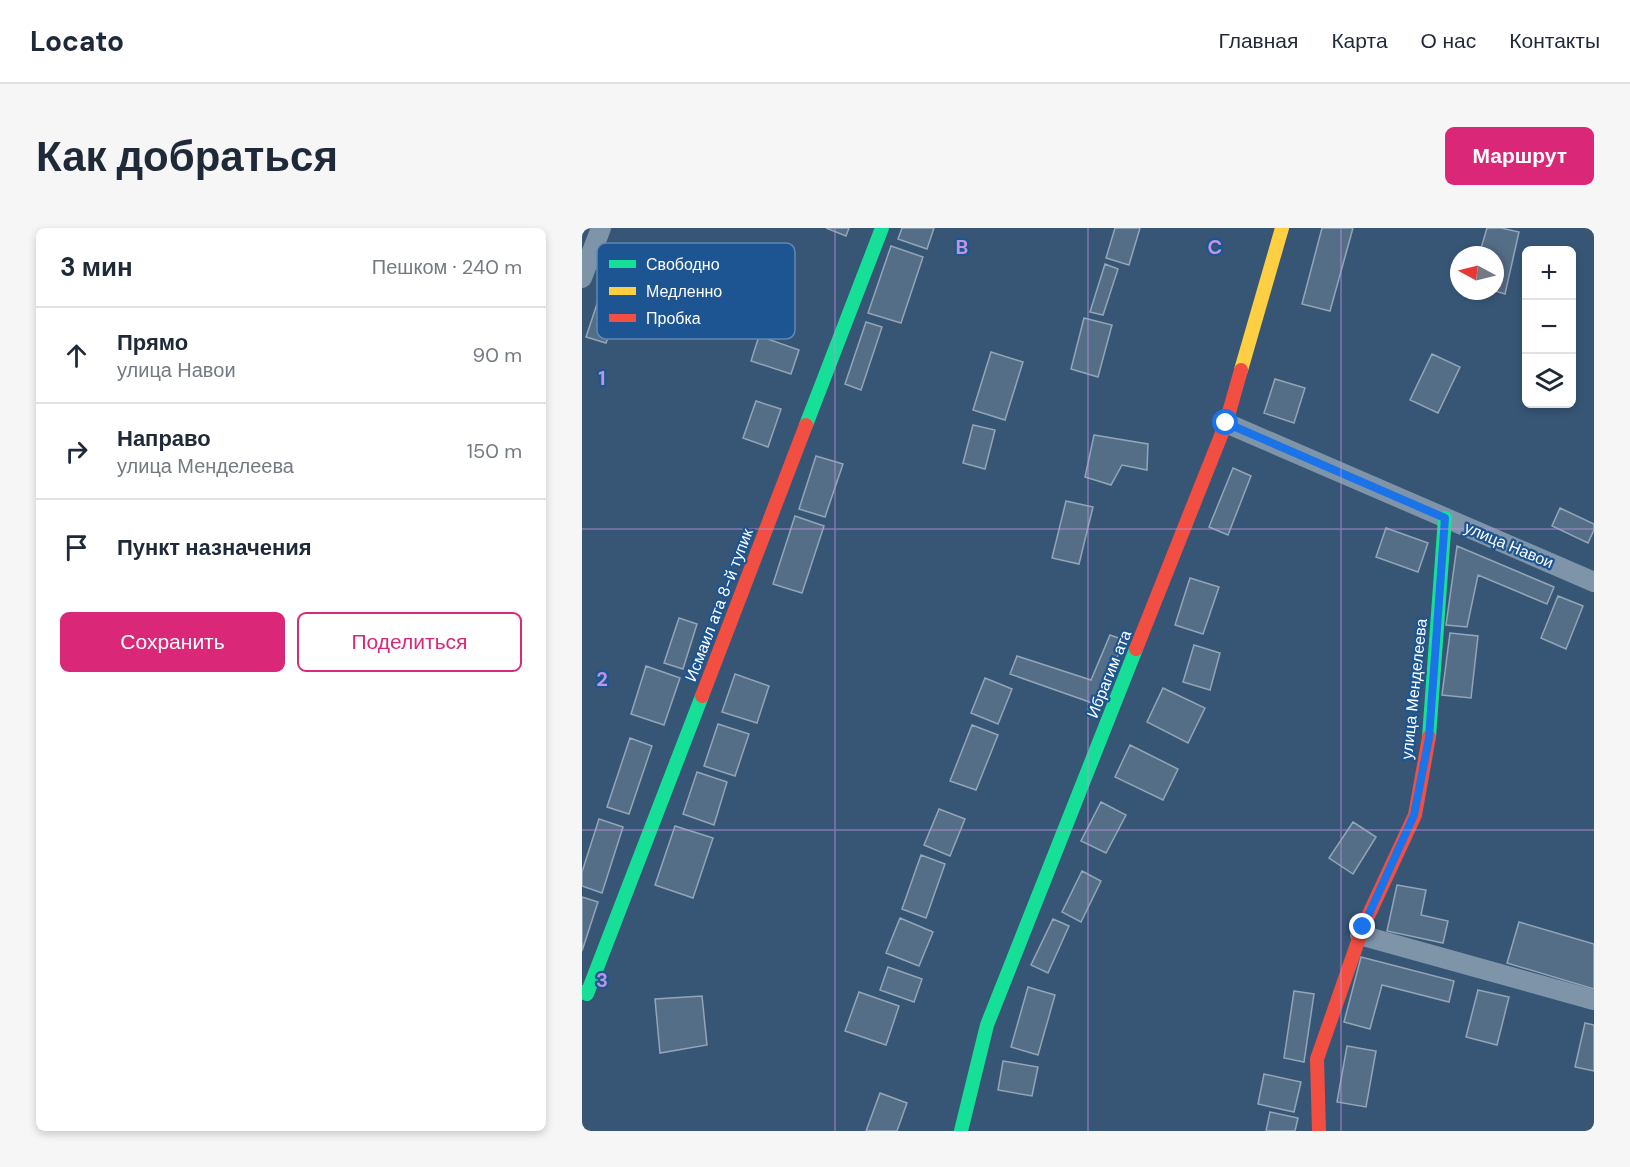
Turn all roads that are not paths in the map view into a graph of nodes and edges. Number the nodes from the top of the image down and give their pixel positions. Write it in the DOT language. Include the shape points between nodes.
graph roads {
  1 [pos="882,228"];
  2 [pos="1282,228"];
  3 [pos="593,237"];
  4 [pos="582,278"];
  5 [pos="1226,423"];
  6 [pos="1445,518"];
  7 [pos="1594,582"];
  8 [pos="1360,935"];
  9 [pos="584,993"];
  10 [pos="1594,1000"];
  11 [pos="961,1131"];
  12 [pos="1319,1131"];
  1 -- 9 [label="street, Исмаил ата 8-й тупик"];
  2 -- 5 [label="street, Ибрагим ата"];
  3 -- 4 [label="street"];
  5 -- 6 [label="street, улица Навои"];
  5 -- 11 [label="street, Ибрагим ата" via="987,1025"];
  6 -- 7 [label="street, улица Навои"];
  6 -- 8 [label="street, улица Менделеева" via="1429,738 1414,815"];
  8 -- 10 [label="street"];
  8 -- 12 [label="street, улица Менделеева" via="1317,1059"];
}
